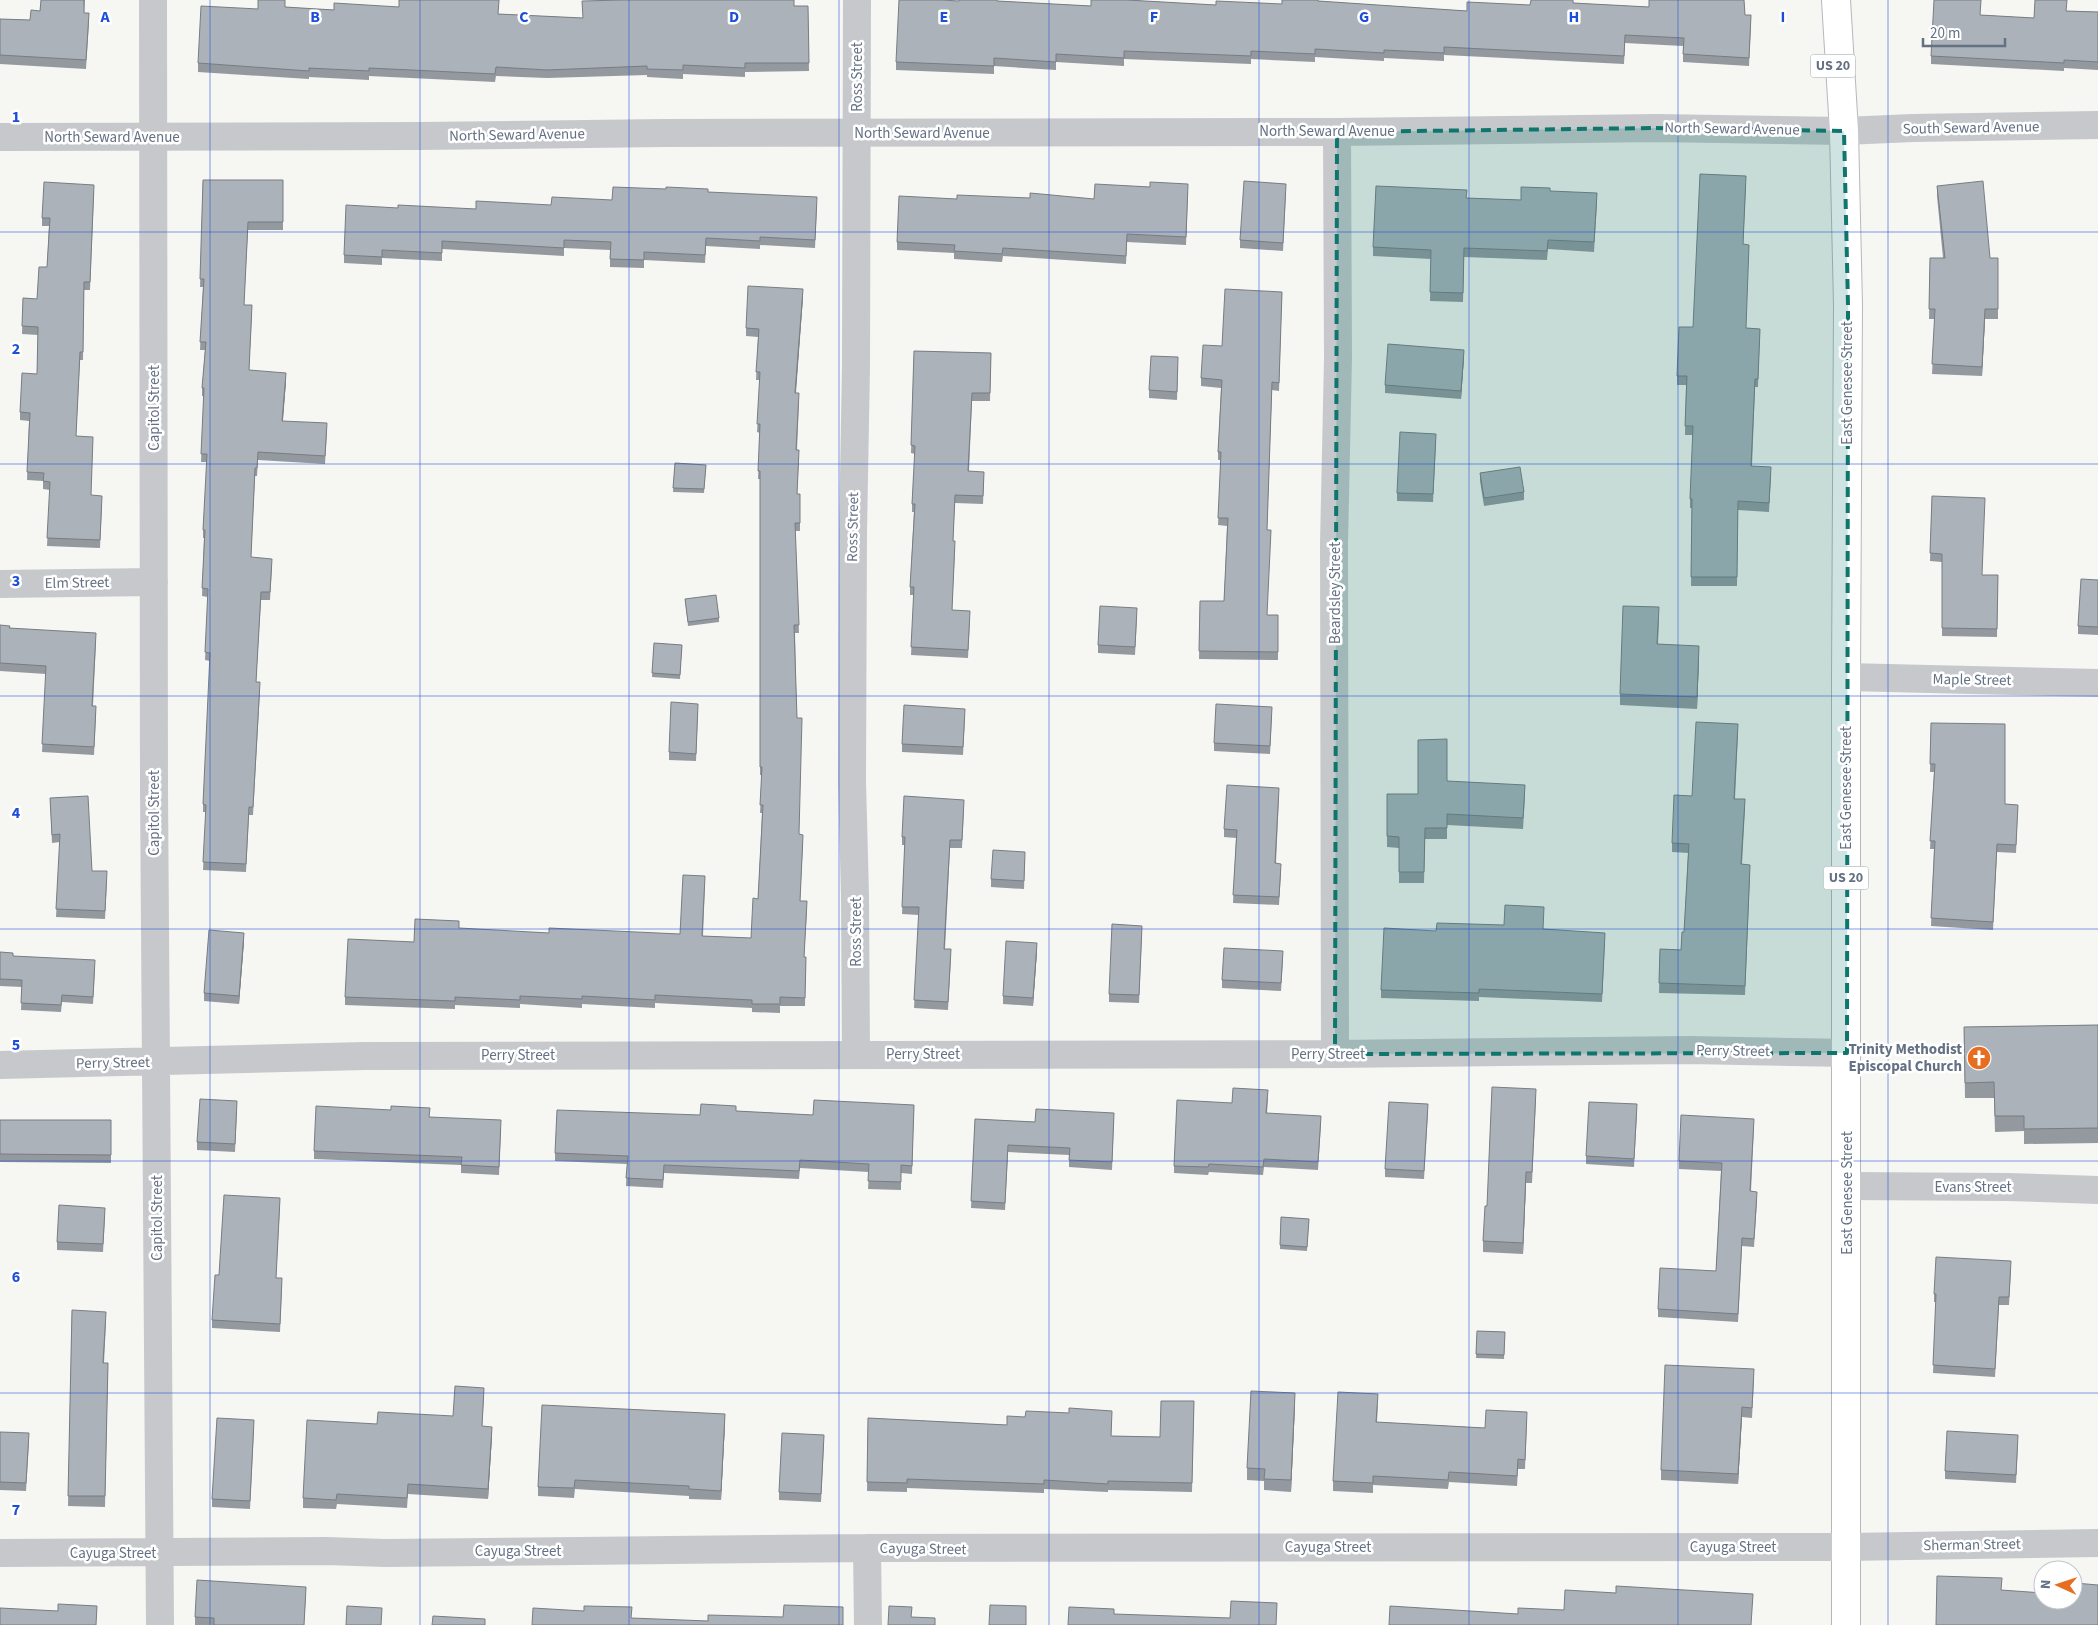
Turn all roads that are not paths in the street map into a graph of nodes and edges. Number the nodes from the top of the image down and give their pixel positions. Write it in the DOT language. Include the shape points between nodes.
graph roads {
  1 [pos="153,0"];
  2 [pos="857,0"];
  3 [pos="1822,0"];
  4 [pos="1836,0"];
  5 [pos="2098,125"];
  6 [pos="1844,131"];
  7 [pos="1337,132"];
  8 [pos="857,133"];
  9 [pos="0,137"];
  10 [pos="153,138"];
  11 [pos="154,582"];
  12 [pos="0,584"];
  13 [pos="1846,678"];
  14 [pos="2098,683"];
  15 [pos="1847,1053"];
  16 [pos="856,1054"];
  17 [pos="1335,1054"];
  18 [pos="157,1062"];
  19 [pos="0,1066"];
  20 [pos="1847,1186"];
  21 [pos="2098,1190"];
  22 [pos="2098,1543"];
  23 [pos="1846,1547"];
  24 [pos="868,1548"];
  25 [pos="0,1553"];
  26 [pos="160,1553"];
  27 [pos="160,1625"];
  28 [pos="868,1625"];
  29 [pos="1846,1625"];
  1 -- 10 [label="street, Capitol Street"];
  2 -- 8 [label="street, Ross Street"];
  3 -- 6 [label="highway, East Genesee Street / US 20"];
  4 -- 6 [label="highway, East Genesee Street / US 20"];
  5 -- 6 [label="street, South Seward Avenue"];
  6 -- 7 [label="street, North Seward Avenue" via="1656,128"];
  6 -- 13 [label="highway, East Genesee Street / US 20" via="1848,305"];
  7 -- 8 [label="street, North Seward Avenue"];
  7 -- 17 [label="street, Beardsley Street"];
  8 -- 10 [label="street, North Seward Avenue"];
  8 -- 16 [label="street, Ross Street" via="852,780"];
  9 -- 10 [label="street, North Seward Avenue"];
  10 -- 11 [label="street, Capitol Street"];
  11 -- 12 [label="street, Elm Street"];
  11 -- 18 [label="street, Capitol Street"];
  13 -- 14 [label="street, Maple Street"];
  13 -- 15 [label="highway, East Genesee Street / US 20"];
  15 -- 17 [label="street, Perry Street" via="1690,1050"];
  15 -- 20 [label="highway, East Genesee Street / US 20"];
  16 -- 17 [label="street, Perry Street"];
  16 -- 18 [label="street, Perry Street" via="375,1056"];
  18 -- 19 [label="street, Perry Street"];
  18 -- 26 [label="street, Capitol Street"];
  20 -- 21 [label="street, Evans Street"];
  20 -- 23 [label="highway, East Genesee Street / US 20"];
  22 -- 23 [label="street, Sherman Street"];
  23 -- 24 [label="street, Cayuga Street"];
  23 -- 29 [label="highway, East Genesee Street / US 20"];
  24 -- 26 [label="street, Cayuga Street"];
  24 -- 28 [label="street"];
  25 -- 26 [label="street, Cayuga Street"];
  26 -- 27 [label="street, Capitol Street"];
}
